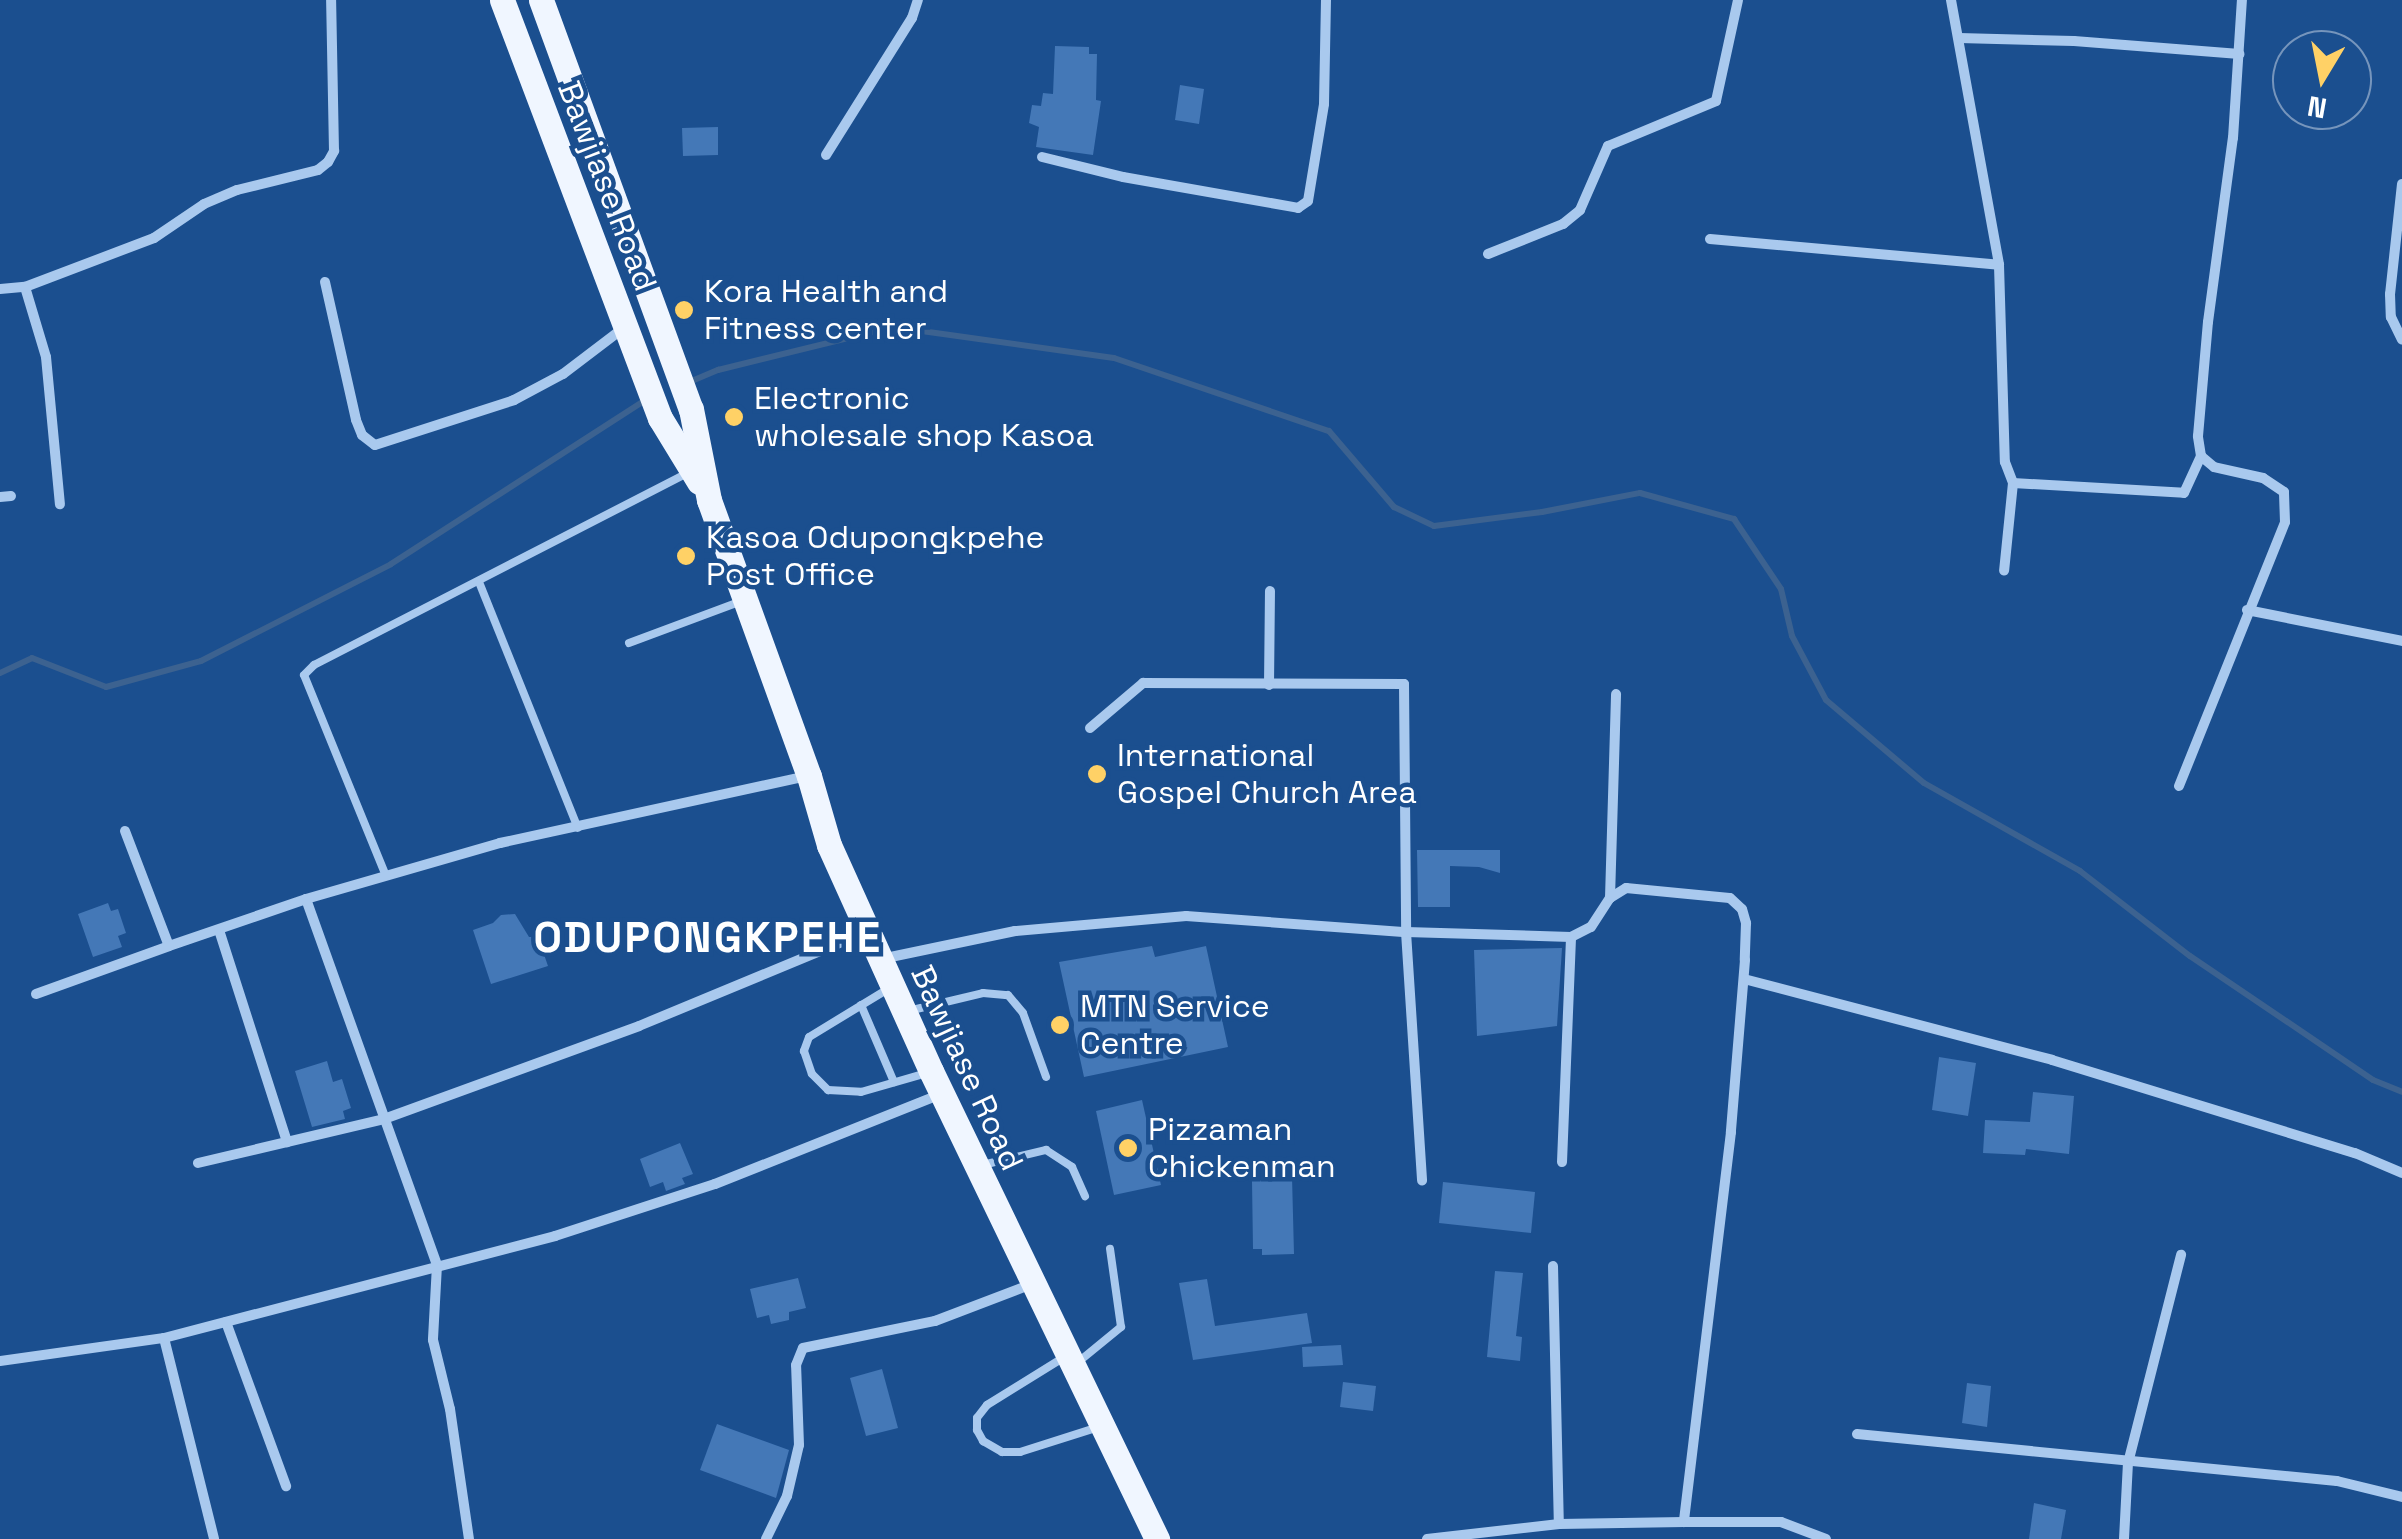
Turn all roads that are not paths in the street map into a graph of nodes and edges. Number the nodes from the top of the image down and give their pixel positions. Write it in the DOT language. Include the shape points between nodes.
graph roads {
  1 [pos="331,0"];
  2 [pos="502,0"];
  3 [pos="541,0"];
  4 [pos="918,0"];
  5 [pos="1326,0"];
  6 [pos="1738,0"];
  7 [pos="1951,0"];
  8 [pos="2242,0"];
  9 [pos="1959,38"];
  10 [pos="2239,54"];
  11 [pos="826,155"];
  12 [pos="1042,157"];
  13 [pos="2402,184"];
  14 [pos="1710,239"];
  15 [pos="1488,254"];
  16 [pos="1999,266"];
  17 [pos="325,282"];
  18 [pos="25,287"];
  19 [pos="0,288"];
  20 [pos="625,327"];
  21 [pos="2402,340"];
  22 [pos="2202,456"];
  23 [pos="691,470"];
  24 [pos="2013,483"];
  25 [pos="709,500"];
  26 [pos="60,504"];
  27 [pos="2004,571"];
  28 [pos="479,582"];
  29 [pos="1270,591"];
  30 [pos="742,601"];
  31 [pos="2248,610"];
  32 [pos="2402,641"];
  33 [pos="629,642"];
  34 [pos="1269,685"];
  35 [pos="1616,694"];
  36 [pos="1090,728"];
  37 [pos="809,776"];
  38 [pos="2180,786"];
  39 [pos="578,828"];
  40 [pos="126,831"];
  41 [pos="386,876"];
  42 [pos="1610,898"];
  43 [pos="306,899"];
  44 [pos="219,930"];
  45 [pos="868,930"];
  46 [pos="1406,932"];
  47 [pos="1570,937"];
  48 [pos="170,946"];
  49 [pos="880,960"];
  50 [pos="1744,978"];
  51 [pos="891,987"];
  52 [pos="36,994"];
  53 [pos="861,1005"];
  54 [pos="903,1012"];
  55 [pos="1046,1077"];
  56 [pos="894,1082"];
  57 [pos="937,1082"];
  58 [pos="384,1118"];
  59 [pos="287,1142"];
  60 [pos="1562,1162"];
  61 [pos="198,1163"];
  62 [pos="978,1166"];
  63 [pos="2402,1172"];
  64 [pos="1422,1180"];
  65 [pos="1085,1196"];
  66 [pos="1110,1249"];
  67 [pos="2181,1255"];
  68 [pos="436,1264"];
  69 [pos="1553,1266"];
  70 [pos="1032,1284"];
  71 [pos="226,1322"];
  72 [pos="164,1338"];
  73 [pos="1071,1360"];
  74 [pos="0,1362"];
  75 [pos="1103,1426"];
  76 [pos="1857,1434"];
  77 [pos="2128,1462"];
  78 [pos="286,1486"];
  79 [pos="2402,1496"];
  80 [pos="1684,1522"];
  81 [pos="1558,1524"];
  82 [pos="214,1539"];
  83 [pos="470,1539"];
  84 [pos="766,1539"];
  85 [pos="1157,1539"];
  86 [pos="1427,1539"];
  87 [pos="1826,1539"];
  88 [pos="2124,1539"];
  1 -- 18 [label="street" via="334,151 328,162 221,197 154,238"];
  2 -- 20 [label="main road, Bawjiase Road"];
  3 -- 25 [label="main road, Bawjiase Road" via="691,409"];
  4 -- 11 [label="street"];
  5 -- 12 [label="street" via="1324,104 1308,201 1298,208"];
  6 -- 15 [label="street" via="1716,100 1608,146 1580,210 1563,224"];
  7 -- 9 [label="street"];
  8 -- 10 [label="street"];
  9 -- 10 [label="street"];
  9 -- 16 [label="street"];
  10 -- 22 [label="street" via="2208,322"];
  13 -- 21 [label="street" via="2390,294 2391,318"];
  14 -- 16 [label="street"];
  16 -- 24 [label="street" via="2005,462"];
  17 -- 20 [label="street" via="356,420 375,445 514,400 564,374"];
  18 -- 19 [label="street"];
  18 -- 26 [label="street" via="46,358"];
  20 -- 23 [label="main road, Bawjiase Road" via="660,418"];
  22 -- 24 [label="street" via="2184,493"];
  22 -- 31 [label="street" via="2214,467 2263,478 2284,492 2285,522"];
  23 -- 25 [label="main road, Bawjiase Road"];
  23 -- 28 [label="lane"];
  24 -- 27 [label="street"];
  25 -- 30 [label="main road, Bawjiase Road"];
  28 -- 39 [label="lane"];
  28 -- 41 [label="lane" via="304,674"];
  29 -- 34 [label="street"];
  30 -- 33 [label="lane"];
  30 -- 37 [label="main road, Bawjiase Road"];
  31 -- 32 [label="street"];
  31 -- 38 [label="street"];
  34 -- 36 [label="street" via="1143,683"];
  34 -- 46 [label="street" via="1404,684"];
  35 -- 42 [label="street"];
  37 -- 39 [label="street"];
  37 -- 45 [label="main road, Bawjiase Road" via="829,846"];
  39 -- 41 [label="street"];
  40 -- 48 [label="street"];
  41 -- 43 [label="street"];
  42 -- 47 [label="street" via="1591,928"];
  42 -- 50 [label="street" via="1626,888 1730,898 1746,923"];
  43 -- 44 [label="street"];
  43 -- 58 [label="street"];
  44 -- 48 [label="street"];
  44 -- 59 [label="street"];
  45 -- 49 [label="main road, Bawjiase Road"];
  45 -- 58 [label="street" via="639,1026"];
  46 -- 47 [label="street"];
  46 -- 49 [label="street" via="1186,916 1015,930"];
  46 -- 64 [label="street"];
  47 -- 60 [label="street"];
  48 -- 52 [label="street"];
  49 -- 51 [label="main road, Bawjiase Road"];
  50 -- 63 [label="street" via="2052,1060"];
  50 -- 80 [label="street"];
  51 -- 53 [label="lane"];
  51 -- 54 [label="main road, Bawjiase Road"];
  53 -- 56 [label="lane"];
  53 -- 56 [label="lane" via="810,1036 804,1050 812,1074 828,1090 861,1092"];
  54 -- 55 [label="lane" via="983,992 1008,994 1023,1013"];
  54 -- 57 [label="main road, Bawjiase Road"];
  56 -- 57 [label="lane"];
  57 -- 62 [label="main road, Bawjiase Road"];
  57 -- 68 [label="street" via="714,1184 554,1236"];
  58 -- 59 [label="street"];
  58 -- 68 [label="street"];
  59 -- 61 [label="street"];
  62 -- 65 [label="lane" via="1046,1150 1072,1167"];
  62 -- 70 [label="main road, Bawjiase Road"];
  66 -- 73 [label="lane" via="1122,1327"];
  67 -- 77 [label="street"];
  68 -- 71 [label="street"];
  68 -- 83 [label="street" via="434,1340"];
  69 -- 81 [label="street"];
  70 -- 73 [label="main road, Bawjiase Road"];
  70 -- 84 [label="street" via="935,1321 802,1348 796,1365 799,1445 787,1496"];
  71 -- 72 [label="street"];
  71 -- 78 [label="street"];
  72 -- 74 [label="street"];
  72 -- 82 [label="street"];
  73 -- 75 [label="main road, Bawjiase Road"];
  73 -- 75 [label="lane" via="987,1405 977,1430 1002,1452 1020,1452"];
  75 -- 85 [label="main road, Bawjiase Road"];
  76 -- 77 [label="street"];
  77 -- 79 [label="street" via="2337,1481"];
  77 -- 88 [label="street"];
  80 -- 81 [label="street"];
  80 -- 87 [label="street" via="1781,1522"];
  81 -- 86 [label="street"];
}
